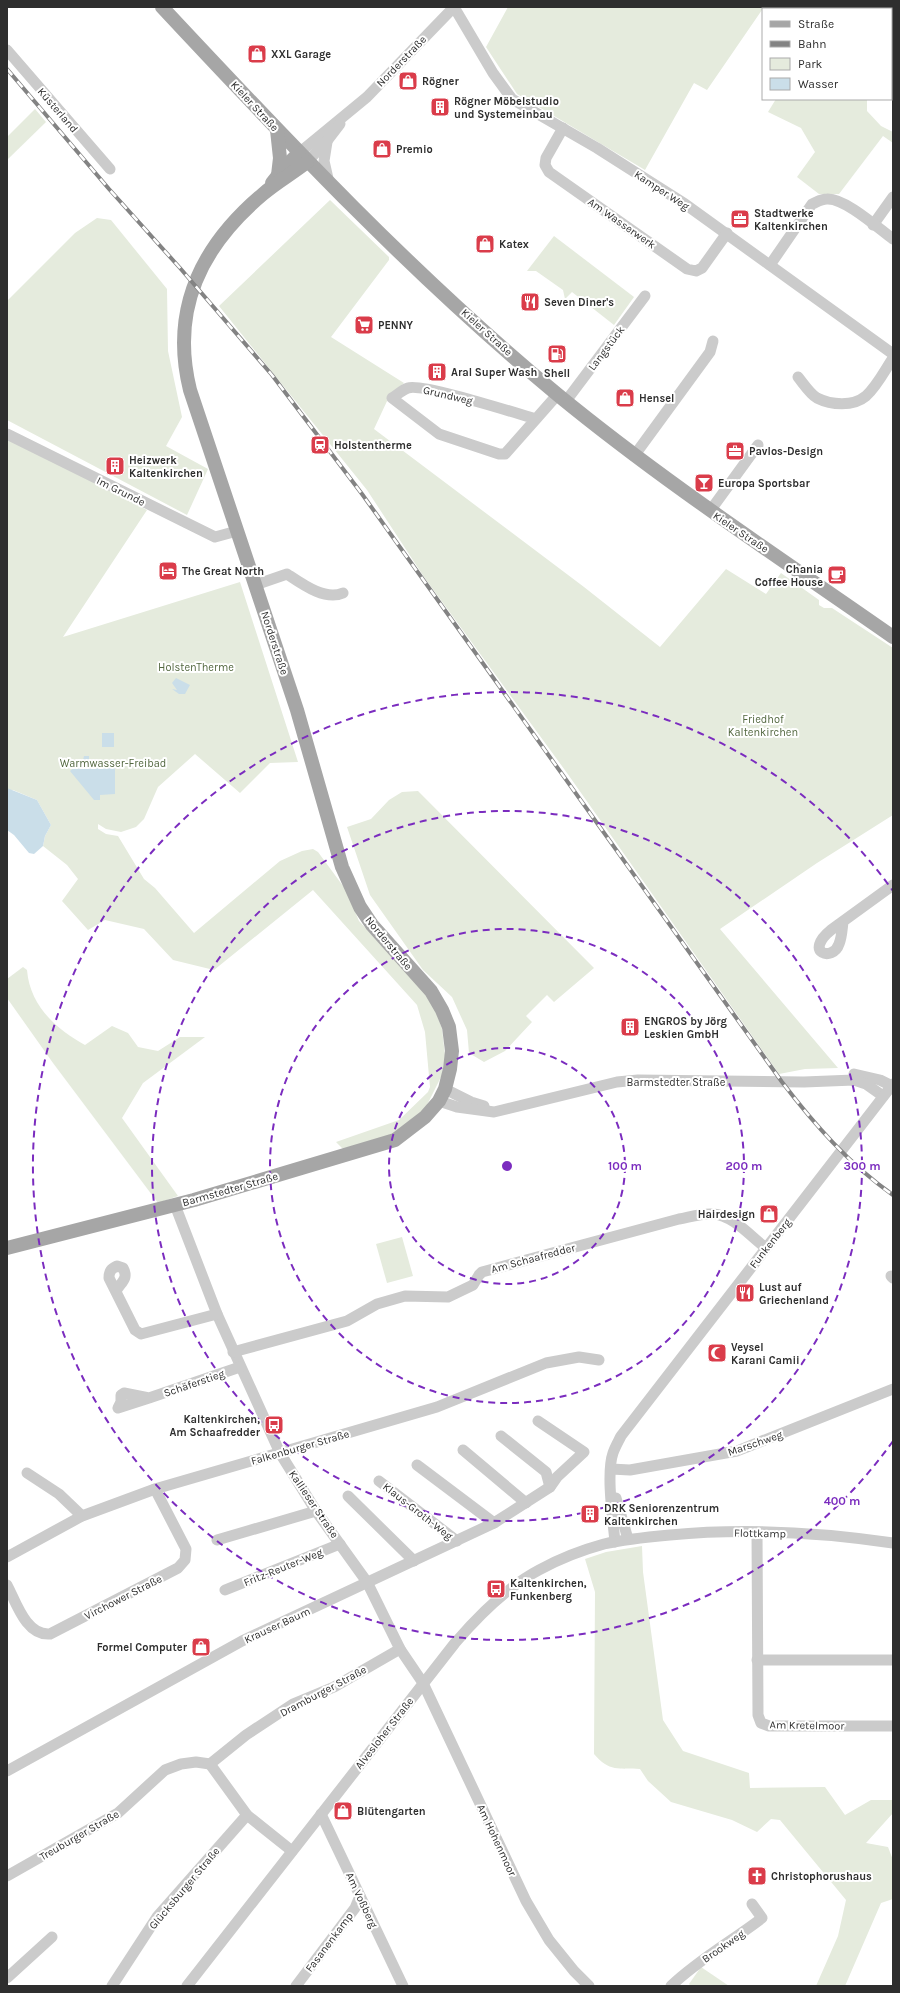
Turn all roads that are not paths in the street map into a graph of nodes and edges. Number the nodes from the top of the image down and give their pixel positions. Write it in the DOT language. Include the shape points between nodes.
graph roads {
  1 [pos="162,7"];
  2 [pos="454,7"];
  3 [pos="7,50"];
  4 [pos="348,114"];
  5 [pos="563,128"];
  6 [pos="277,130"];
  7 [pos="327,141"];
  8 [pos="303,158"];
  9 [pos="110,169"];
  10 [pos="278,175"];
  11 [pos="329,184"];
  12 [pos="265,193"];
  13 [pos="893,197"];
  14 [pos="873,225"];
  15 [pos="727,234"];
  16 [pos="893,239"];
  17 [pos="770,265"];
  18 [pos="645,296"];
  19 [pos="713,340"];
  20 [pos="893,354"];
  21 [pos="893,358"];
  22 [pos="798,377"];
  23 [pos="562,398"];
  24 [pos="536,419"];
  25 [pos="7,434"];
  26 [pos="758,445"];
  27 [pos="634,456"];
  28 [pos="710,511"];
  29 [pos="237,531"];
  30 [pos="255,585"];
  31 [pos="343,593"];
  32 [pos="893,637"];
  33 [pos="893,885"];
  34 [pos="843,922"];
  35 [pos="823,1080"];
  36 [pos="892,1085"];
  37 [pos="442,1095"];
  38 [pos="884,1096"];
  39 [pos="175,1205"];
  40 [pos="7,1248"];
  41 [pos="766,1248"];
  42 [pos="116,1291"];
  43 [pos="217,1314"];
  44 [pos="233,1352"];
  45 [pos="599,1360"];
  46 [pos="240,1367"];
  47 [pos="893,1389"];
  48 [pos="149,1398"];
  49 [pos="538,1421"];
  50 [pos="501,1436"];
  51 [pos="463,1450"];
  52 [pos="280,1453"];
  53 [pos="417,1465"];
  54 [pos="611,1469"];
  55 [pos="27,1473"];
  56 [pos="379,1480"];
  57 [pos="611,1486"];
  58 [pos="550,1487"];
  59 [pos="155,1489"];
  60 [pos="348,1496"];
  61 [pos="526,1503"];
  62 [pos="316,1511"];
  63 [pos="82,1516"];
  64 [pos="494,1523"];
  65 [pos="757,1532"];
  66 [pos="628,1539"];
  67 [pos="217,1540"];
  68 [pos="457,1541"];
  69 [pos="615,1542"];
  70 [pos="893,1543"];
  71 [pos="340,1544"];
  72 [pos="7,1557"];
  73 [pos="414,1561"];
  74 [pos="367,1582"];
  75 [pos="7,1585"];
  76 [pos="225,1590"];
  77 [pos="400,1649"];
  78 [pos="757,1660"];
  79 [pos="893,1660"];
  80 [pos="424,1683"];
  81 [pos="893,1726"];
  82 [pos="210,1764"];
  83 [pos="7,1771"];
  84 [pos="321,1814"];
  85 [pos="247,1815"];
  86 [pos="292,1851"];
  87 [pos="7,1876"];
  88 [pos="360,1896"];
  89 [pos="752,1904"];
  90 [pos="52,1937"];
  91 [pos="7,1978"];
  92 [pos="112,1986"];
  93 [pos="188,1986"];
  94 [pos="296,1986"];
  95 [pos="403,1986"];
  96 [pos="589,1986"];
  97 [pos="671,1986"];
  1 -- 6 [label="main road, Kieler Straße"];
  2 -- 4 [label="street, Norderstraße"];
  2 -- 5 [label="street, Kamper Weg" via="493,74 512,99"];
  3 -- 9 [label="street, Küsterland"];
  4 -- 7 [label="street, Norderstraße"];
  4 -- 8 [label="street, Norderstraße" via="318,136"];
  5 -- 15 [label="street, Kamper Weg" via="679,200"];
  5 -- 15 [label="street, Am Wasserwerk" via="546,158 545,165 549,172 687,269 696,271 702,268"];
  6 -- 8 [label="main road, Kieler Straße"];
  6 -- 10 [label="main road" via="280,158"];
  7 -- 8 [label="street, Norderstraße"];
  7 -- 11 [label="street, Norderstraße" via="324,161"];
  8 -- 10 [label="main road, Norderstraße"];
  8 -- 11 [label="main road, Kieler Straße"];
  8 -- 12 [label="main road, Norderstraße"];
  10 -- 12 [label="main road, Norderstraße"];
  11 -- 23 [label="main road, Kieler Straße" via="410,263"];
  12 -- 29 [label="main road, Norderstraße" via="234,221 209,253 191,291 184,327 184,360 190,390"];
  13 -- 14 [label="street"];
  14 -- 16 [label="street"];
  14 -- 17 [label="street" via="840,202 820,200 812,204"];
  15 -- 17 [label="street, Kamper Weg"];
  17 -- 20 [label="street, Kamper Weg"];
  18 -- 23 [label="street, Langstück"];
  19 -- 27 [label="street" via="710,352"];
  21 -- 22 [label="street" via="866,396 856,402 842,404 815,397"];
  23 -- 24 [label="street, Grundweg"];
  23 -- 27 [label="main road, Kieler Straße"];
  24 -- 24 [label="street, Grundweg" via="422,388 409,388 392,398 439,434 499,454 505,454"];
  25 -- 29 [label="street, Im Grunde" via="215,537"];
  26 -- 28 [label="street"];
  27 -- 28 [label="main road, Kieler Straße"];
  28 -- 32 [label="main road, Kieler Straße"];
  29 -- 30 [label="main road, Norderstraße"];
  30 -- 31 [label="street" via="287,574 324,594 332,596"];
  30 -- 37 [label="main road, Norderstraße" via="297,710 334,842 352,891 372,925 431,992 449,1027 452,1051"];
  33 -- 34 [label="street"];
  35 -- 36 [label="street, Barmstedter Straße" via="849,1074 862,1075"];
  35 -- 37 [label="street, Barmstedter Straße" via="638,1080 617,1082 509,1109"];
  35 -- 38 [label="street, Barmstedter Straße" via="854,1080 866,1084"];
  36 -- 38 [label="street, Funkenberg"];
  37 -- 39 [label="main road, Barmstedter Straße" via="425,1117 395,1140"];
  38 -- 41 [label="street, Funkenberg"];
  39 -- 40 [label="main road, Barmstedter Straße"];
  39 -- 43 [label="street, Kallieser Straße"];
  41 -- 44 [label="street, Am Schaafredder" via="730,1220 719,1215 679,1219 482,1272 473,1285 448,1297 405,1296 377,1304 347,1321"];
  41 -- 54 [label="street, Funkenberg" via="621,1436 612,1454"];
  42 -- 43 [label="street" via="135,1330 141,1334"];
  43 -- 44 [label="street, Kallieser Straße"];
  44 -- 46 [label="street, Kallieser Straße"];
  45 -- 52 [label="street, Falkenburger Straße" via="579,1357 546,1363 437,1407"];
  46 -- 48 [label="street, Schäferstieg"];
  46 -- 52 [label="street, Kallieser Straße"];
  47 -- 54 [label="street, Marschweg" via="737,1451 630,1470"];
  49 -- 58 [label="street, Krauser Baum" via="584,1452"];
  50 -- 58 [label="street" via="546,1472"];
  51 -- 61 [label="street"];
  52 -- 59 [label="street, Falkenburger Straße"];
  52 -- 62 [label="street, Kallieser Straße"];
  53 -- 64 [label="street"];
  54 -- 57 [label="street, Funkenberg"];
  55 -- 63 [label="street" via="59,1494"];
  56 -- 68 [label="street, Klaus-Groth-Weg"];
  57 -- 66 [label="street, Funkenberg"];
  57 -- 69 [label="street, Funkenberg"];
  58 -- 61 [label="street, Krauser Baum"];
  59 -- 63 [label="street, Falkenburger Straße"];
  59 -- 75 [label="street, Virchower Straße" via="186,1549 185,1560 178,1568 50,1634 33,1630 29,1626"];
  60 -- 73 [label="street"];
  61 -- 64 [label="street, Krauser Baum"];
  62 -- 67 [label="street"];
  62 -- 71 [label="street, Kallieser Straße"];
  63 -- 72 [label="street, Falkenburger Straße"];
  64 -- 68 [label="street, Krauser Baum"];
  65 -- 66 [label="street, Flottkamp" via="695,1533"];
  65 -- 70 [label="street, Flottkamp" via="817,1534"];
  65 -- 78 [label="street, Am Kretelmoor"];
  66 -- 69 [label="street, Alvesloher Straße"];
  68 -- 73 [label="street, Krauser Baum"];
  69 -- 80 [label="street, Alvesloher Straße" via="562,1559 515,1585 476,1619"];
  71 -- 74 [label="street, Kallieser Straße"];
  71 -- 76 [label="street, Fritz-Reuter-Weg"];
  73 -- 74 [label="street, Krauser Baum"];
  74 -- 77 [label="street, Kallieser Straße"];
  74 -- 83 [label="street, Krauser Baum" via="242,1641"];
  77 -- 80 [label="street, Kallieser Straße"];
  77 -- 82 [label="street, Dramburger Straße" via="334,1687 293,1704 246,1735"];
  78 -- 79 [label="street"];
  78 -- 81 [label="street, Am Kretelmoor" via="758,1715 762,1723 769,1726"];
  80 -- 84 [label="street, Alvesloher Straße"];
  80 -- 96 [label="street, Am Hohenmoor" via="526,1901 549,1940"];
  82 -- 85 [label="street"];
  82 -- 87 [label="street, Treuburger Straße" via="181,1764 165,1770 118,1814"];
  84 -- 86 [label="street, Alvesloher Straße"];
  84 -- 88 [label="street, Am Voßberg"];
  85 -- 86 [label="street"];
  85 -- 92 [label="street, Glücksburger Straße" via="157,1917"];
  86 -- 93 [label="street, Alvesloher Straße"];
  88 -- 94 [label="street, Fasanenkamp" via="355,1908"];
  88 -- 95 [label="street, Am Voßberg"];
  89 -- 97 [label="street, Brookweg" via="762,1918 686,1971"];
  90 -- 91 [label="street"];
}
